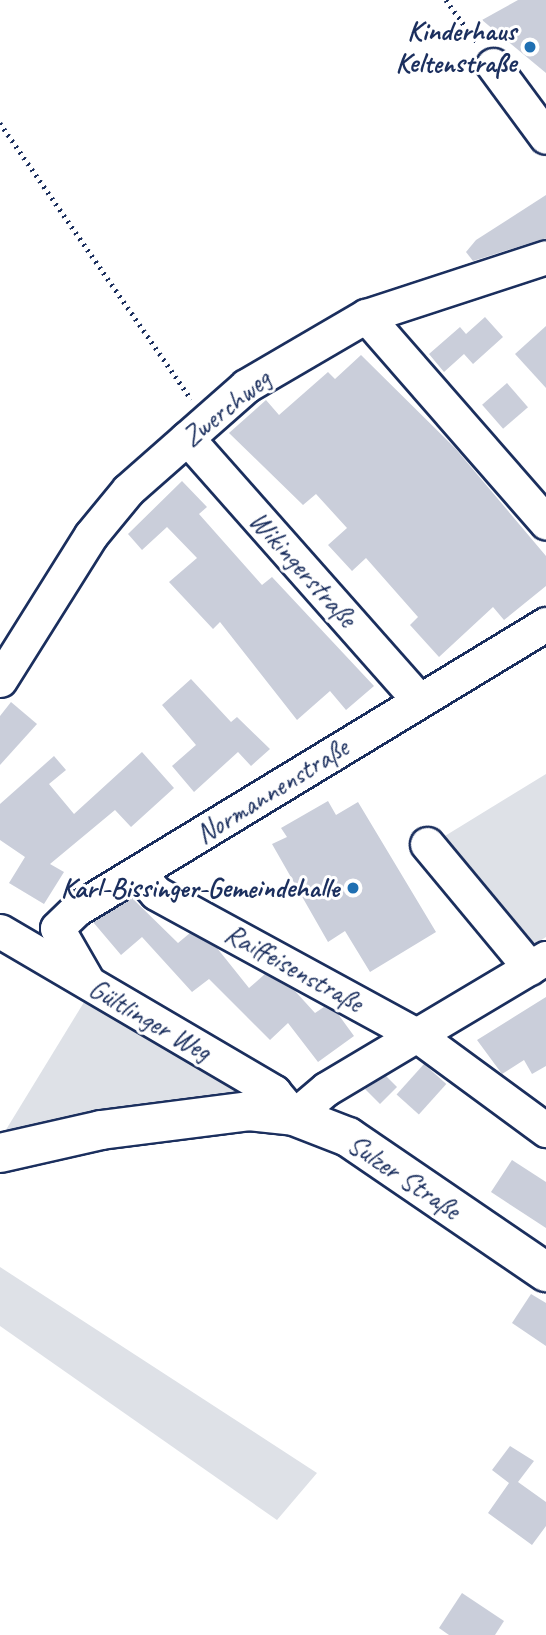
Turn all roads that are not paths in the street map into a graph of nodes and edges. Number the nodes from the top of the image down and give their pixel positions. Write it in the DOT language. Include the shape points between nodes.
graph roads {
  1 [pos="494,65"];
  2 [pos="544,131"];
  3 [pos="546,257"];
  4 [pos="366,316"];
  5 [pos="196,429"];
  6 [pos="546,522"];
  7 [pos="546,624"];
  8 [pos="0,680"];
  9 [pos="418,699"];
  10 [pos="427,844"];
  11 [pos="139,874"];
  12 [pos="0,931"];
  13 [pos="538,963"];
  14 [pos="89,985"];
  15 [pos="418,1036"];
  16 [pos="294,1116"];
  17 [pos="546,1130"];
  18 [pos="0,1153"];
  19 [pos="546,1272"];
  1 -- 2 [label="street"];
  3 -- 4 [label="street, Zwerchweg"];
  4 -- 5 [label="street, Zwerchweg" via="246,386"];
  4 -- 6 [label="street"];
  5 -- 8 [label="street, Zwerchweg" via="128,490 91,535"];
  5 -- 9 [label="street, Wikingerstraße"];
  7 -- 9 [label="street, Normannenstraße"];
  9 -- 11 [label="street, Normannenstraße"];
  10 -- 13 [label="street"];
  11 -- 14 [label="street, Normannenstraße" via="77,909 57,928"];
  11 -- 15 [label="street, Raiffeisenstraße" via="156,893"];
  12 -- 14 [label="street, Gültlinger Weg"];
  13 -- 15 [label="street"];
  14 -- 16 [label="street, Gültlinger Weg" via="274,1092"];
  15 -- 16 [label="street" via="326,1089"];
  15 -- 17 [label="street, Raiffeisenstraße"];
  16 -- 18 [label="main road, Sulzer Straße" via="249,1111 101,1130"];
  16 -- 19 [label="main road, Sulzer Straße" via="359,1144"];
}
